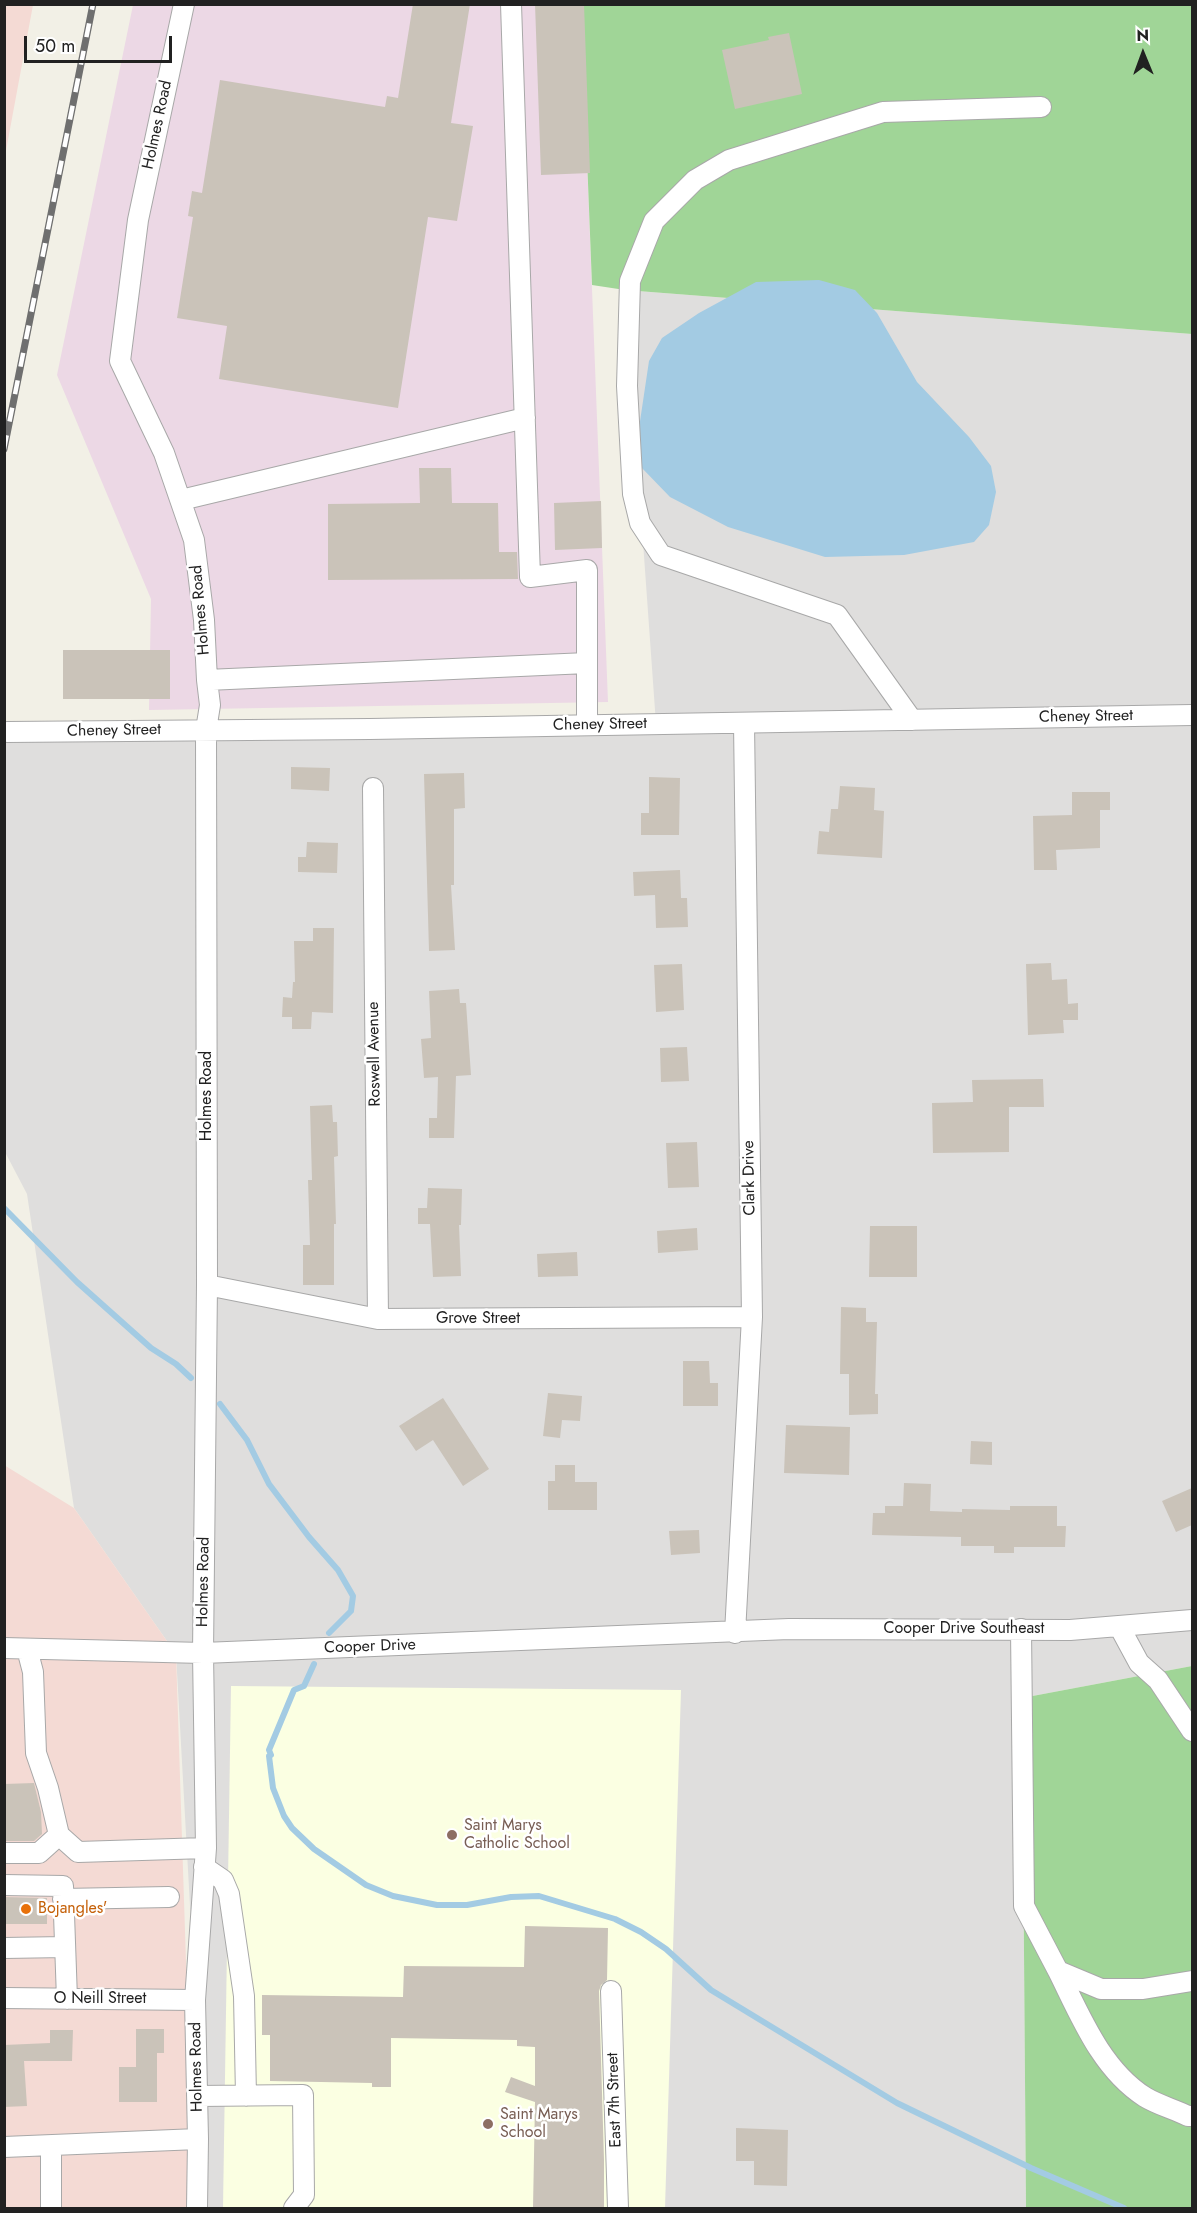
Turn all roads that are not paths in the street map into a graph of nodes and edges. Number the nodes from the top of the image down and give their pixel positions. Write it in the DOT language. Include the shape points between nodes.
graph roads {
  1 [pos="184,4"];
  2 [pos="511,4"];
  3 [pos="1041,107"];
  4 [pos="525,418"];
  5 [pos="181,500"];
  6 [pos="587,663"];
  7 [pos="207,680"];
  8 [pos="1192,715"];
  9 [pos="912,720"];
  10 [pos="744,723"];
  11 [pos="588,725"];
  12 [pos="206,730"];
  13 [pos="7,732"];
  14 [pos="373,789"];
  15 [pos="207,1285"];
  16 [pos="752,1317"];
  17 [pos="378,1319"];
  18 [pos="1192,1620"];
  19 [pos="1119,1626"];
  20 [pos="1021,1629"];
  21 [pos="735,1633"];
  22 [pos="4,1648"];
  23 [pos="27,1649"];
  24 [pos="204,1653"];
  25 [pos="1192,1731"];
  26 [pos="59,1835"];
  27 [pos="4,1853"];
  28 [pos="205,1858"];
  29 [pos="4,1885"];
  30 [pos="168,1897"];
  31 [pos="63,1899"];
  32 [pos="65,1947"];
  33 [pos="4,1948"];
  34 [pos="1058,1971"];
  35 [pos="1192,1981"];
  36 [pos="611,1991"];
  37 [pos="4,1998"];
  38 [pos="67,1999"];
  39 [pos="195,2000"];
  40 [pos="197,2096"];
  41 [pos="246,2096"];
  42 [pos="1192,2116"];
  43 [pos="198,2139"];
  44 [pos="51,2146"];
  45 [pos="4,2147"];
  46 [pos="299,2202"];
  47 [pos="51,2208"];
  48 [pos="197,2208"];
  49 [pos="618,2208"];
  1 -- 5 [label="street, Holmes Road" via="138,219 120,361 164,453"];
  2 -- 4 [label="street"];
  3 -- 9 [label="street" via="883,112 729,160 695,180 654,221 630,281 627,386 633,494 640,523 661,555 837,615"];
  4 -- 5 [label="street"];
  4 -- 6 [label="street" via="530,577 587,570"];
  5 -- 7 [label="street, Holmes Road" via="195,540"];
  6 -- 7 [label="street"];
  6 -- 11 [label="street"];
  7 -- 12 [label="street, Holmes Road" via="210,705"];
  8 -- 9 [label="street, Cheney Street"];
  9 -- 10 [label="street, Cheney Street"];
  10 -- 11 [label="street, Cheney Street"];
  10 -- 16 [label="street, Clark Drive"];
  11 -- 12 [label="street, Cheney Street"];
  12 -- 13 [label="street, Cheney Street"];
  12 -- 15 [label="street, Holmes Road"];
  14 -- 17 [label="street, Roswell Avenue"];
  15 -- 17 [label="street, Grove Street"];
  15 -- 24 [label="street, Holmes Road"];
  16 -- 17 [label="street, Grove Street"];
  16 -- 21 [label="street, Clark Drive"];
  18 -- 19 [label="street, Cooper Drive Southeast"];
  19 -- 20 [label="street, Cooper Drive Southeast"];
  19 -- 25 [label="street" via="1139,1663 1158,1680"];
  20 -- 21 [label="street, Cooper Drive Southeast" via="789,1629"];
  20 -- 34 [label="street" via="1024,1906"];
  21 -- 24 [label="street, Cooper Drive"];
  22 -- 23 [label="street, Cooper Drive"];
  23 -- 24 [label="street, Cooper Drive"];
  23 -- 26 [label="street" via="33,1672 36,1753"];
  24 -- 28 [label="street, Holmes Road"];
  26 -- 27 [label="street" via="39,1853"];
  26 -- 28 [label="street" via="78,1852"];
  28 -- 39 [label="street, Holmes Road"];
  28 -- 41 [label="street" via="229,1894 244,1996"];
  29 -- 31 [label="street" via="63,1886"];
  30 -- 31 [label="street"];
  31 -- 32 [label="street"];
  32 -- 33 [label="street"];
  32 -- 38 [label="street"];
  34 -- 35 [label="street" via="1101,1989 1143,1989"];
  34 -- 42 [label="street" via="1113,2068 1145,2097"];
  36 -- 49 [label="street, East 7th Street"];
  37 -- 38 [label="street, O Neill Street"];
  38 -- 39 [label="street, O Neill Street"];
  39 -- 40 [label="street, Holmes Road"];
  40 -- 41 [label="street"];
  40 -- 43 [label="street, Holmes Road"];
  41 -- 46 [label="street" via="303,2095"];
  43 -- 44 [label="street"];
  43 -- 48 [label="street, Holmes Road"];
  44 -- 45 [label="street"];
  44 -- 47 [label="street"];
}
